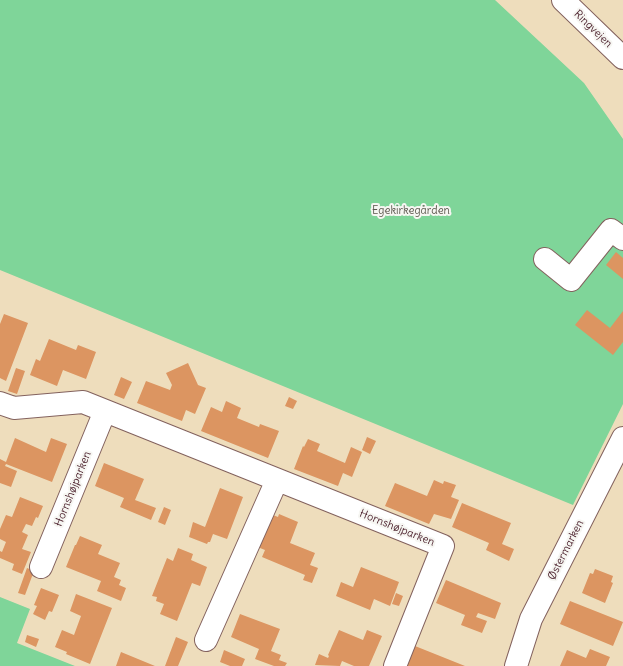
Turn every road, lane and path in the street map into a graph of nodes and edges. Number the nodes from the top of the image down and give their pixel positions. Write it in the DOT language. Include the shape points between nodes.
graph roads {
  1 [pos="563,0"];
  2 [pos="623,58"];
  3 [pos="623,240"];
  4 [pos="545,259"];
  5 [pos="0,403"];
  6 [pos="105,411"];
  7 [pos="623,438"];
  8 [pos="277,480"];
  9 [pos="41,567"];
  10 [pos="206,640"];
  11 [pos="395,666"];
  12 [pos="516,666"];
  1 -- 2 [label="street, Ringvejen"];
  3 -- 4 [label="street" via="611,230 571,280"];
  5 -- 6 [label="street, Hornshøjparken" via="14,408 83,402"];
  6 -- 8 [label="street, Hornshøjparken"];
  6 -- 9 [label="street, Hornshøjparken"];
  7 -- 12 [label="street, Østermarken" via="531,619"];
  8 -- 10 [label="street"];
  8 -- 11 [label="street, Hornshøjparken" via="443,546"];
}
